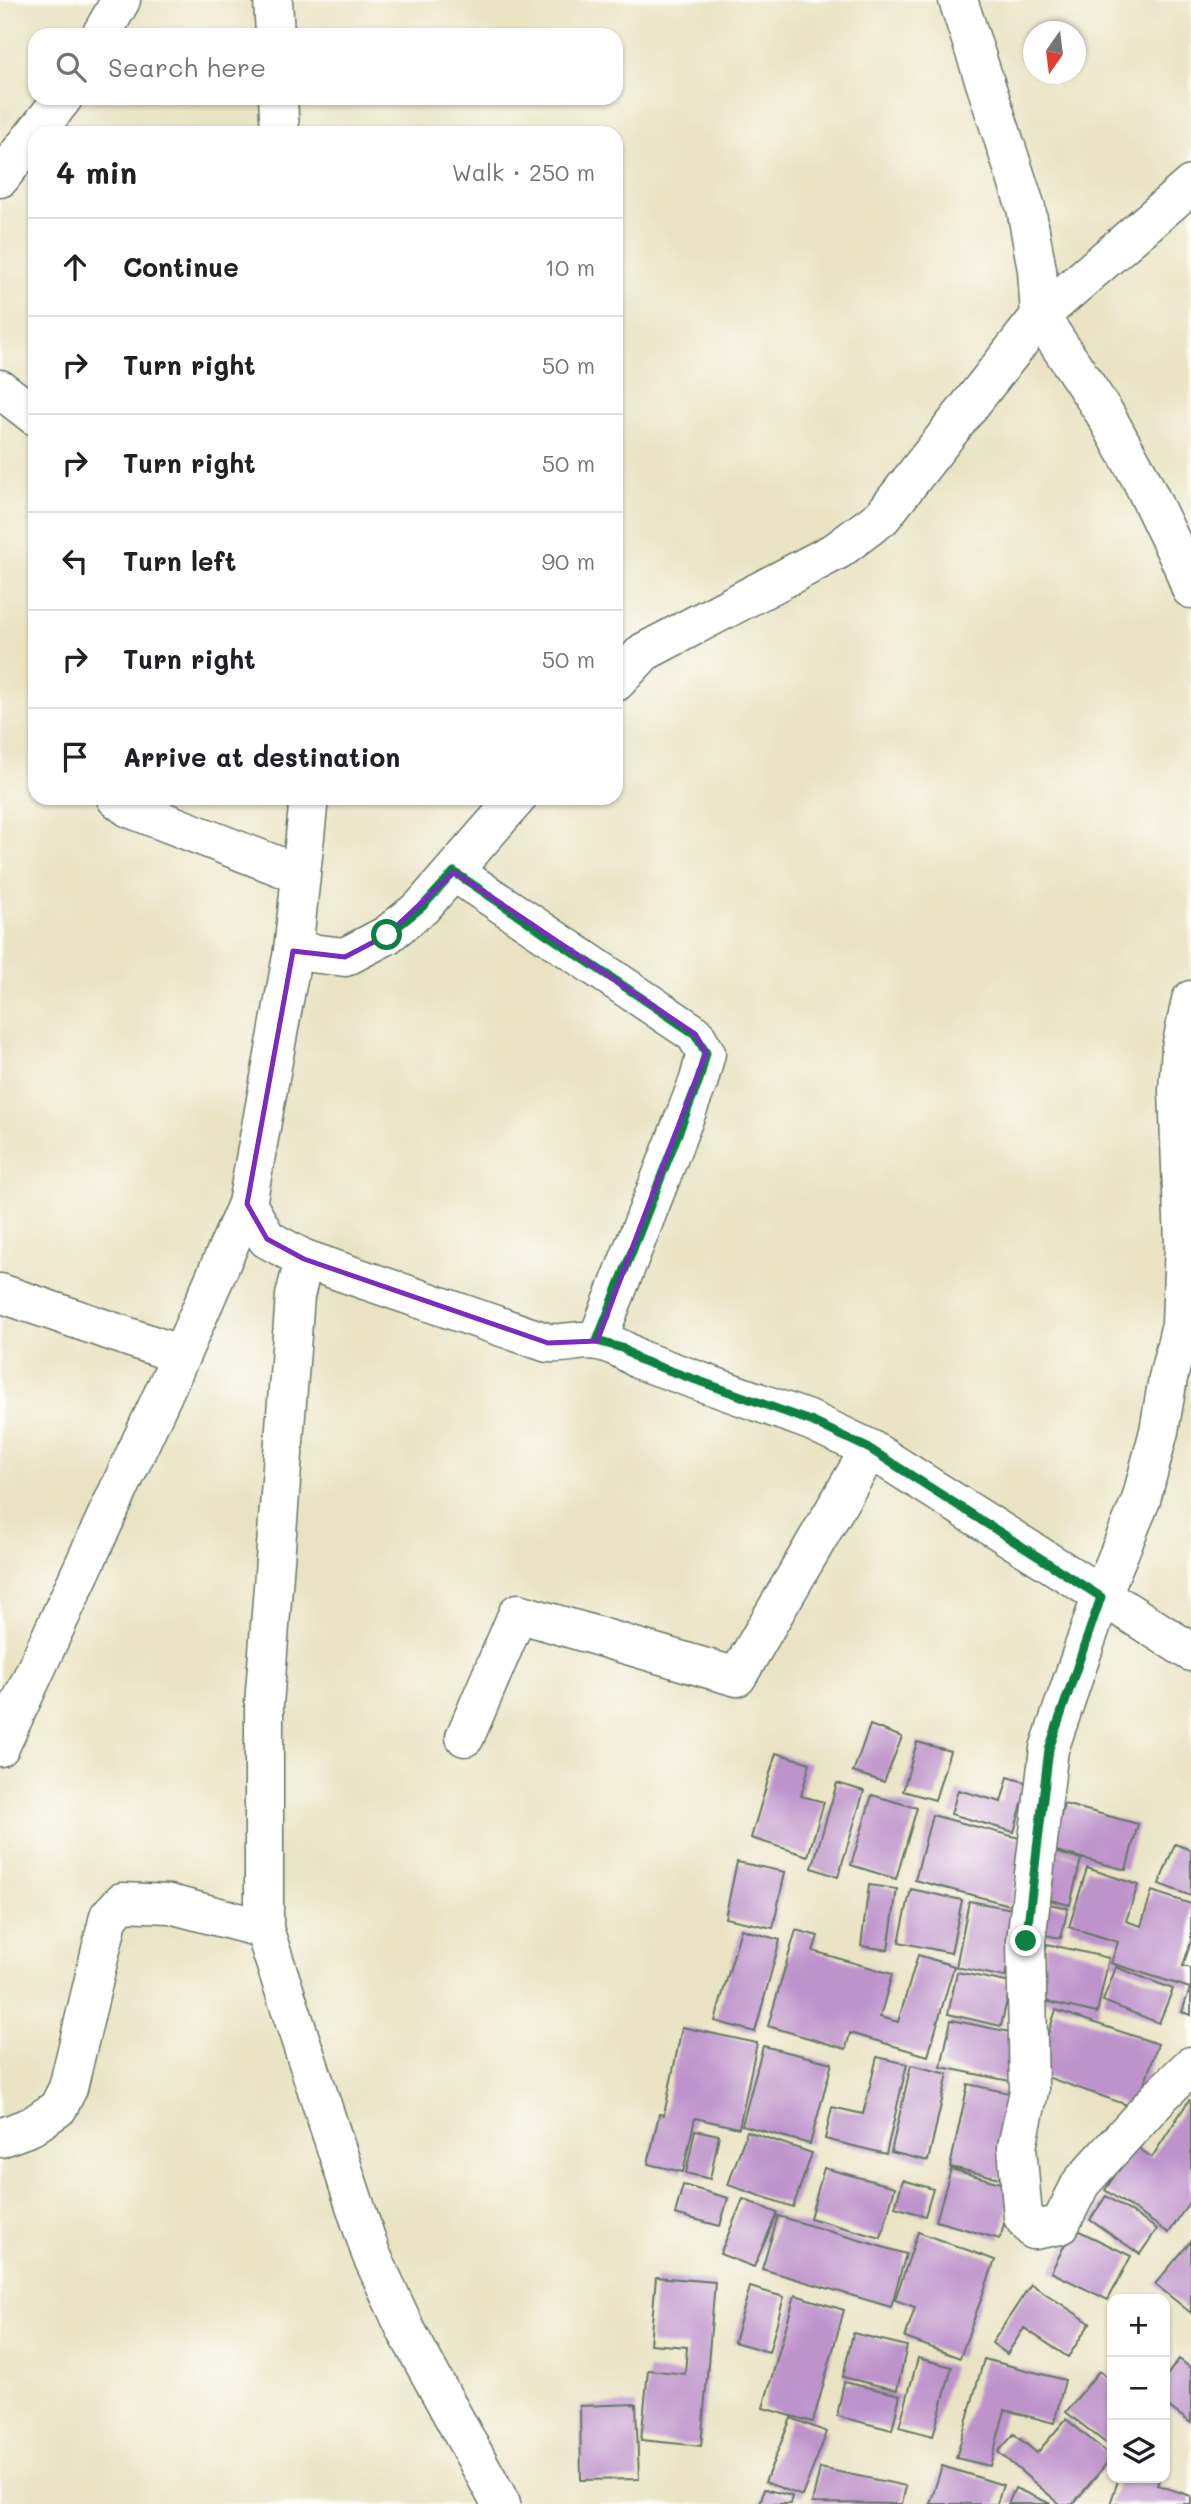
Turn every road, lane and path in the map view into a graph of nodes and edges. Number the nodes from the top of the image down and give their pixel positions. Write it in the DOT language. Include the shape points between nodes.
graph roads {
  1 [pos="121,0"];
  2 [pos="273,0"];
  3 [pos="958,0"];
  4 [pos="105,28"];
  5 [pos="275,28"];
  6 [pos="57,105"];
  7 [pos="278,105"];
  8 [pos="41,126"];
  9 [pos="280,126"];
  10 [pos="28,142"];
  11 [pos="0,178"];
  12 [pos="1191,185"];
  13 [pos="1040,316"];
  14 [pos="0,389"];
  15 [pos="28,411"];
  16 [pos="1191,589"];
  17 [pos="623,674"];
  18 [pos="125,805"];
  19 [pos="308,805"];
  20 [pos="511,805"];
  21 [pos="454,872"];
  22 [pos="299,874"];
  23 [pos="293,951"];
  24 [pos="1191,1000"];
  25 [pos="247,1204"];
  26 [pos="304,1259"];
  27 [pos="0,1293"];
  28 [pos="597,1341"];
  29 [pos="181,1354"];
  30 [pos="870,1449"];
  31 [pos="1101,1597"];
  32 [pos="1191,1652"];
  33 [pos="465,1737"];
  34 [pos="0,1747"];
  35 [pos="264,1929"];
  36 [pos="1191,2066"];
  37 [pos="0,2138"];
  38 [pos="501,2504"];
  1 -- 4 [label="street"];
  2 -- 5 [label="street"];
  3 -- 13 [label="street" via="1026,208"];
  6 -- 8 [label="street"];
  7 -- 9 [label="street"];
  10 -- 11 [label="street"];
  12 -- 13 [label="street"];
  13 -- 16 [label="street" via="1105,414 1141,479"];
  13 -- 17 [label="street" via="882,517 838,550 644,652"];
  14 -- 15 [label="street"];
  18 -- 22 [label="street"];
  19 -- 22 [label="street"];
  20 -- 21 [label="street"];
  21 -- 23 [label="street" via="422,907 387,935 345,957"];
  21 -- 28 [label="street" via="695,1034 706,1053"];
  22 -- 23 [label="street"];
  23 -- 25 [label="street"];
  24 -- 31 [label="street" via="1178,1090 1184,1243 1181,1324 1141,1500"];
  25 -- 26 [label="street" via="267,1239"];
  25 -- 29 [label="street"];
  26 -- 28 [label="street" via="548,1343"];
  26 -- 35 [label="street" via="295,1296 264,1705"];
  27 -- 29 [label="street"];
  28 -- 30 [label="street" via="811,1421"];
  29 -- 34 [label="street"];
  30 -- 31 [label="street"];
  30 -- 33 [label="street" via="737,1677 517,1613"];
  31 -- 32 [label="street"];
  31 -- 36 [label="street" via="1049,1749 1026,1941 1029,2091 1017,2147 1023,2217 1034,2230 1060,2225 1081,2183"];
  35 -- 37 [label="street" via="170,1904 122,1902 109,1916 68,2088 58,2108 32,2126"];
  35 -- 38 [label="street" via="371,2254 406,2330"];
}
